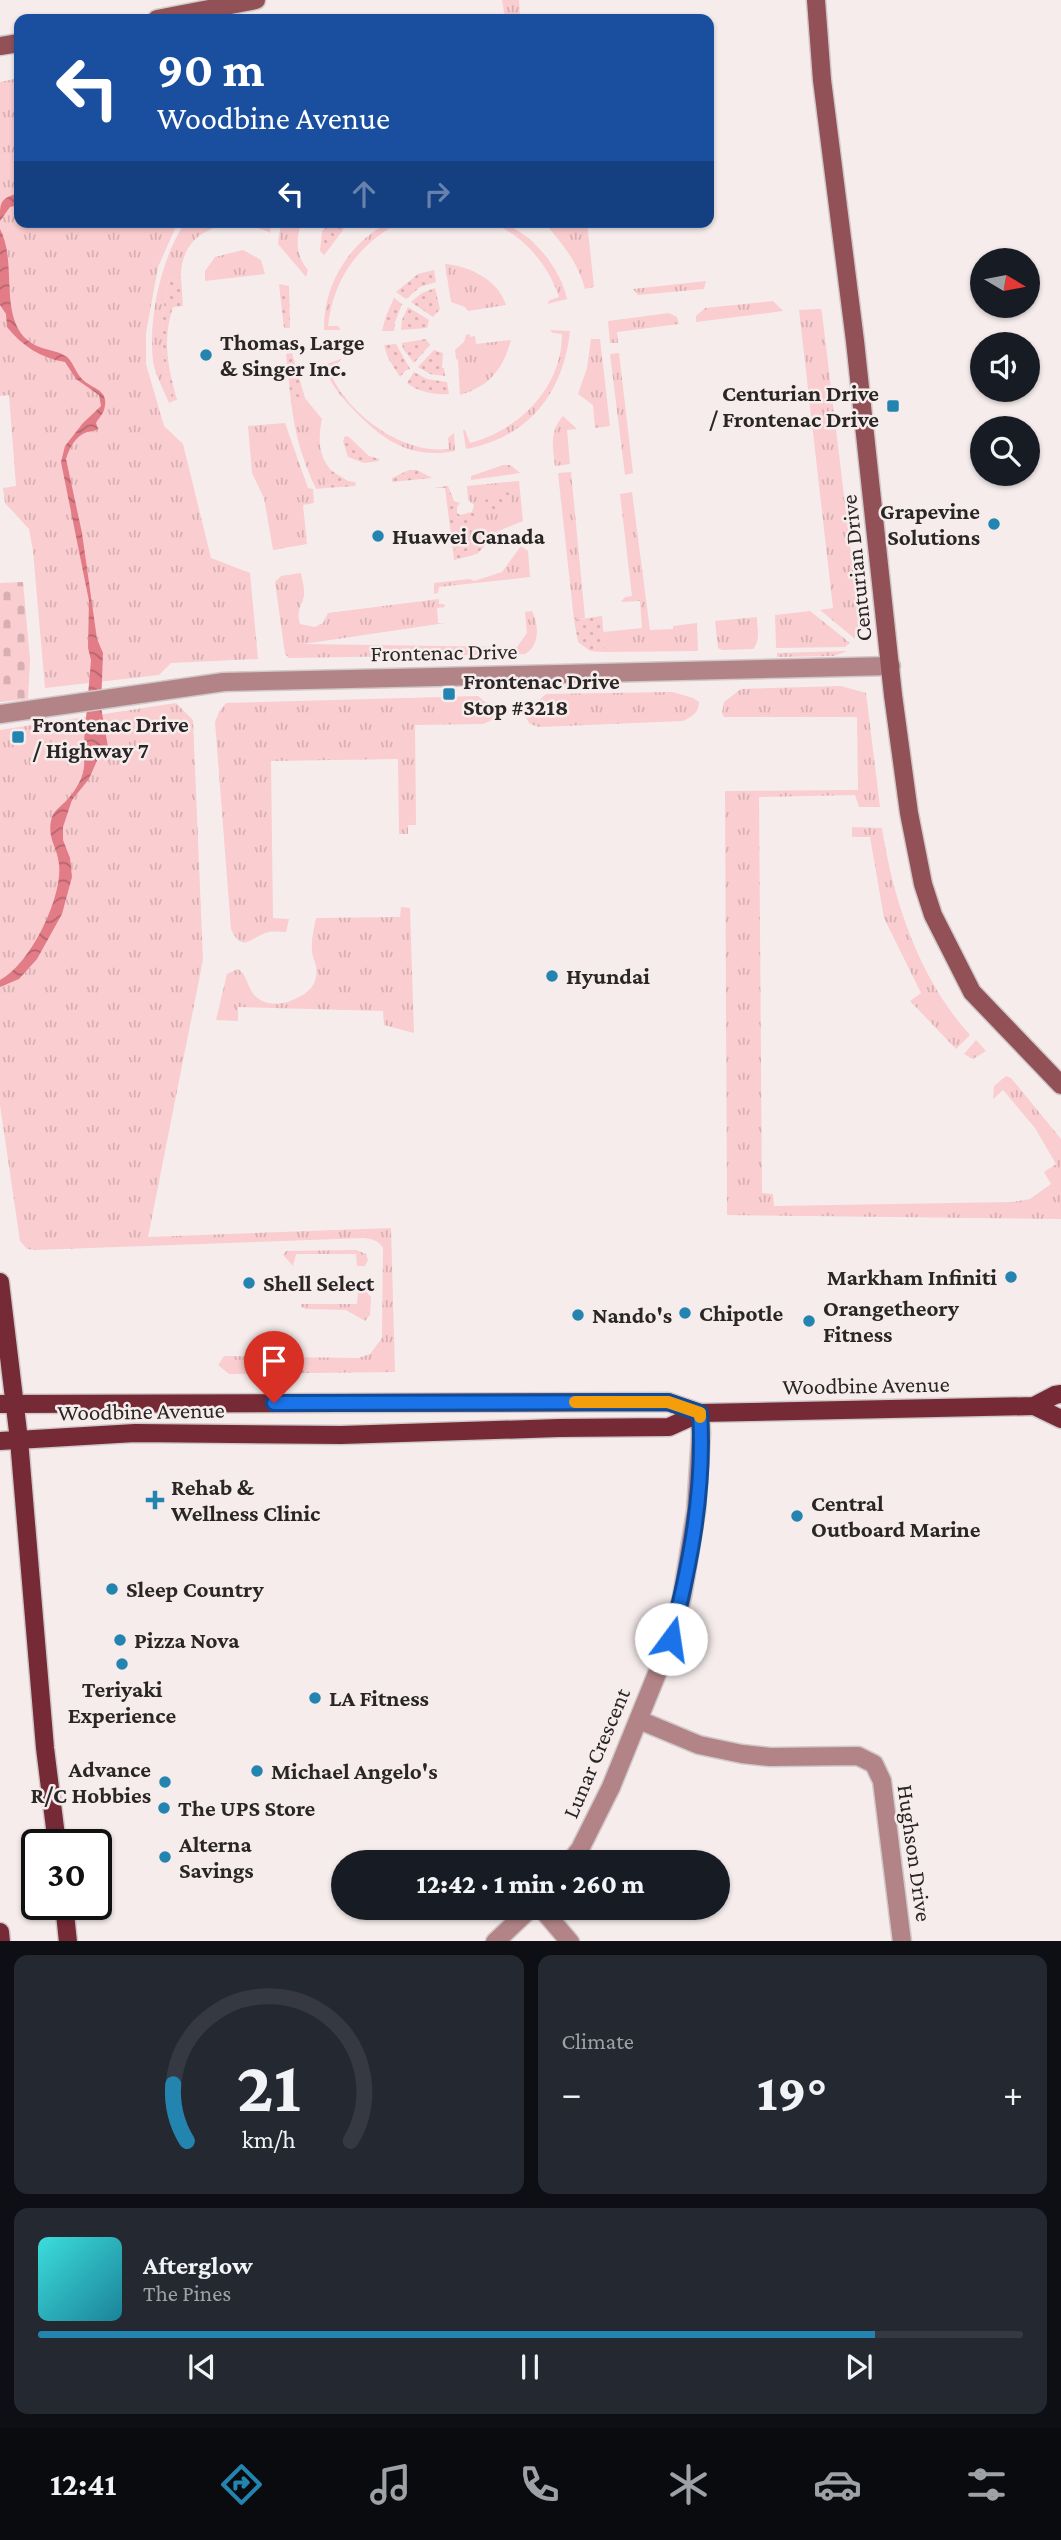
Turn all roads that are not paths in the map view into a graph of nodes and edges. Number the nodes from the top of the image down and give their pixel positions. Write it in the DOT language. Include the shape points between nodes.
graph roads {
  1 [pos="256,0"];
  2 [pos="816,0"];
  3 [pos="184,14"];
  4 [pos="891,666"];
  5 [pos="0,714"];
  6 [pos="1061,1085"];
  7 [pos="0,1282"];
  8 [pos="1061,1394"];
  9 [pos="7,1404"];
  10 [pos="1034,1406"];
  11 [pos="700,1413"];
  12 [pos="1061,1419"];
  13 [pos="19,1440"];
  14 [pos="0,1441"];
  15 [pos="639,1720"];
  16 [pos="55,1829"];
  17 [pos="579,1850"];
  18 [pos="66,1920"];
  19 [pos="518,1920"];
  20 [pos="552,1920"];
  21 [pos="0,1932"];
  22 [pos="1,1941"];
  23 [pos="68,1941"];
  24 [pos="495,1941"];
  25 [pos="570,1941"];
  26 [pos="902,1941"];
  1 -- 3 [label="street"];
  2 -- 4 [label="street, Centurian Drive"];
  4 -- 5 [label="street, Frontenac Drive" via="224,682"];
  4 -- 6 [label="street, Centurian Drive" via="909,813 933,915 972,992"];
  7 -- 9 [label="main road"];
  8 -- 10 [label="main road, Woodbine Avenue"];
  9 -- 11 [label="main road, Woodbine Avenue" via="668,1402"];
  9 -- 13 [label="main road"];
  10 -- 11 [label="main road, Woodbine Avenue"];
  10 -- 12 [label="main road, Woodbine Avenue"];
  11 -- 13 [label="main road, Woodbine Avenue" via="669,1427 341,1435 135,1433"];
  11 -- 15 [label="street, Lunar Crescent" via="696,1511 682,1597"];
  13 -- 14 [label="main road, Woodbine Avenue"];
  13 -- 16 [label="main road"];
  15 -- 17 [label="street, Lunar Crescent"];
  15 -- 26 [label="street, Hughson Drive" via="690,1742 742,1754 858,1756 874,1764 881,1781"];
  18 -- 23 [label="main road"];
  19 -- 24 [label="street"];
  20 -- 25 [label="street"];
  21 -- 22 [label="main road"];
}
